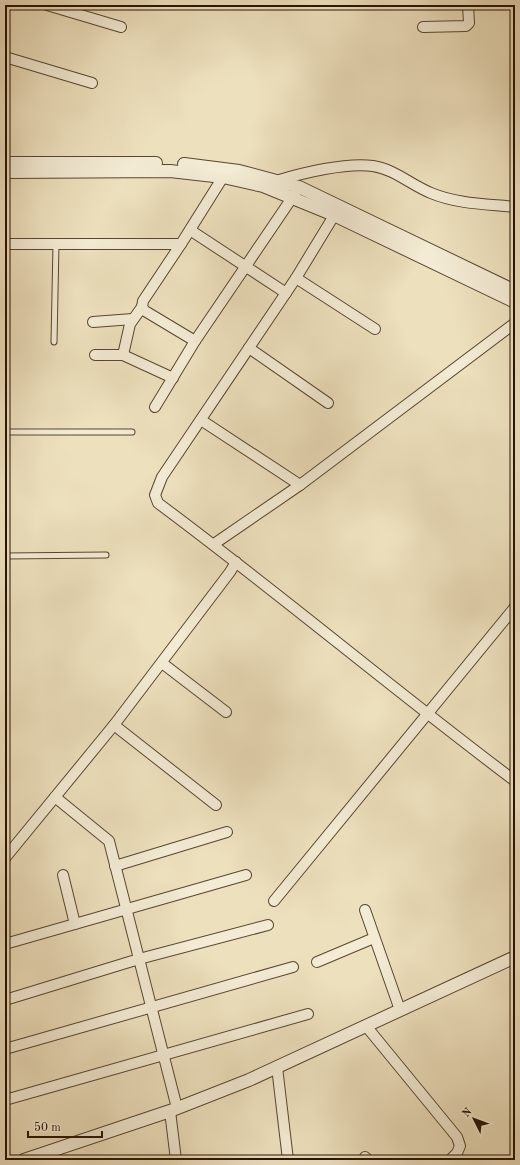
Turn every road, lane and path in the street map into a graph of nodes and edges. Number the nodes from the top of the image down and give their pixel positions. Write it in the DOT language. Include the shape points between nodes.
graph roads {
  1 [pos="47,5"];
  2 [pos="468,5"];
  3 [pos="121,27"];
  4 [pos="423,27"];
  5 [pos="5,57"];
  6 [pos="92,83"];
  7 [pos="5,163"];
  8 [pos="5,172"];
  9 [pos="223,177"];
  10 [pos="279,180"];
  11 [pos="263,186"];
  12 [pos="296,192"];
  13 [pos="515,207"];
  14 [pos="337,211"];
  15 [pos="190,230"];
  16 [pos="5,244"];
  17 [pos="56,244"];
  18 [pos="181,244"];
  19 [pos="246,266"];
  20 [pos="296,278"];
  21 [pos="515,291"];
  22 [pos="286,293"];
  23 [pos="515,302"];
  24 [pos="142,307"];
  25 [pos="133,319"];
  26 [pos="93,322"];
  27 [pos="515,323"];
  28 [pos="375,329"];
  29 [pos="195,341"];
  30 [pos="54,342"];
  31 [pos="249,348"];
  32 [pos="95,354"];
  33 [pos="123,354"];
  34 [pos="173,378"];
  35 [pos="328,404"];
  36 [pos="155,407"];
  37 [pos="201,420"];
  38 [pos="5,432"];
  39 [pos="132,432"];
  40 [pos="300,485"];
  41 [pos="214,544"];
  42 [pos="106,555"];
  43 [pos="5,556"];
  44 [pos="236,562"];
  45 [pos="515,607"];
  46 [pos="162,663"];
  47 [pos="226,712"];
  48 [pos="427,715"];
  49 [pos="114,725"];
  50 [pos="515,781"];
  51 [pos="55,798"];
  52 [pos="216,805"];
  53 [pos="227,832"];
  54 [pos="5,858"];
  55 [pos="115,866"];
  56 [pos="246,874"];
  57 [pos="64,875"];
  58 [pos="274,901"];
  59 [pos="127,910"];
  60 [pos="365,910"];
  61 [pos="75,924"];
  62 [pos="268,925"];
  63 [pos="374,938"];
  64 [pos="5,944"];
  65 [pos="515,957"];
  66 [pos="139,959"];
  67 [pos="317,962"];
  68 [pos="293,967"];
  69 [pos="5,1000"];
  70 [pos="151,1008"];
  71 [pos="400,1010"];
  72 [pos="308,1014"];
  73 [pos="366,1026"];
  74 [pos="5,1049"];
  75 [pos="164,1055"];
  76 [pos="277,1067"];
  77 [pos="5,1100"];
  78 [pos="174,1110"];
  79 [pos="24,1160"];
  80 [pos="176,1160"];
  81 [pos="288,1160"];
  82 [pos="450,1160"];
  1 -- 3 [label="street"];
  2 -- 4 [label="street" via="466,26"];
  5 -- 6 [label="street"];
  7 -- 10 [label="street" via="177,164 239,171"];
  8 -- 9 [label="street" via="170,172"];
  9 -- 11 [label="street"];
  9 -- 15 [label="street"];
  10 -- 11 [label="street"];
  10 -- 12 [label="street"];
  10 -- 13 [label="street" via="360,164 390,171 438,196 464,202"];
  11 -- 12 [label="street"];
  12 -- 14 [label="street"];
  12 -- 19 [label="street"];
  14 -- 20 [label="street"];
  14 -- 21 [label="street"];
  14 -- 23 [label="street"];
  15 -- 18 [label="street"];
  15 -- 19 [label="street"];
  16 -- 17 [label="street"];
  17 -- 18 [label="street"];
  17 -- 30 [label="lane"];
  18 -- 24 [label="street" via="143,301"];
  19 -- 22 [label="street"];
  19 -- 29 [label="street"];
  20 -- 22 [label="street"];
  20 -- 28 [label="street"];
  22 -- 31 [label="street"];
  24 -- 25 [label="street"];
  24 -- 29 [label="street"];
  25 -- 26 [label="street"];
  25 -- 33 [label="street"];
  27 -- 40 [label="street"];
  29 -- 34 [label="street"];
  31 -- 35 [label="street"];
  31 -- 37 [label="street"];
  32 -- 33 [label="street"];
  33 -- 34 [label="street"];
  34 -- 36 [label="street"];
  37 -- 40 [label="street"];
  37 -- 41 [label="street" via="162,477 155,496 158,503"];
  38 -- 39 [label="lane"];
  40 -- 41 [label="street"];
  41 -- 44 [label="street"];
  42 -- 43 [label="lane"];
  44 -- 46 [label="street"];
  44 -- 48 [label="street"];
  45 -- 48 [label="street"];
  46 -- 47 [label="street"];
  46 -- 49 [label="street"];
  48 -- 50 [label="street"];
  48 -- 58 [label="street"];
  49 -- 51 [label="street"];
  49 -- 52 [label="street"];
  51 -- 54 [label="street"];
  51 -- 55 [label="street" via="106,837"];
  53 -- 55 [label="street"];
  55 -- 59 [label="street"];
  56 -- 59 [label="street"];
  57 -- 61 [label="street"];
  59 -- 61 [label="street"];
  59 -- 66 [label="street"];
  60 -- 63 [label="street"];
  61 -- 64 [label="street"];
  62 -- 66 [label="street"];
  63 -- 67 [label="street"];
  63 -- 71 [label="street"];
  65 -- 71 [label="street"];
  66 -- 69 [label="street"];
  66 -- 70 [label="street"];
  68 -- 70 [label="street"];
  70 -- 74 [label="street"];
  70 -- 75 [label="street"];
  71 -- 73 [label="street"];
  72 -- 75 [label="street"];
  73 -- 76 [label="street"];
  73 -- 82 [label="street" via="457,1137 460,1146 457,1154"];
  75 -- 77 [label="street"];
  75 -- 78 [label="street"];
  76 -- 78 [label="street"];
  76 -- 81 [label="street"];
  78 -- 79 [label="street"];
  78 -- 80 [label="street"];
}
